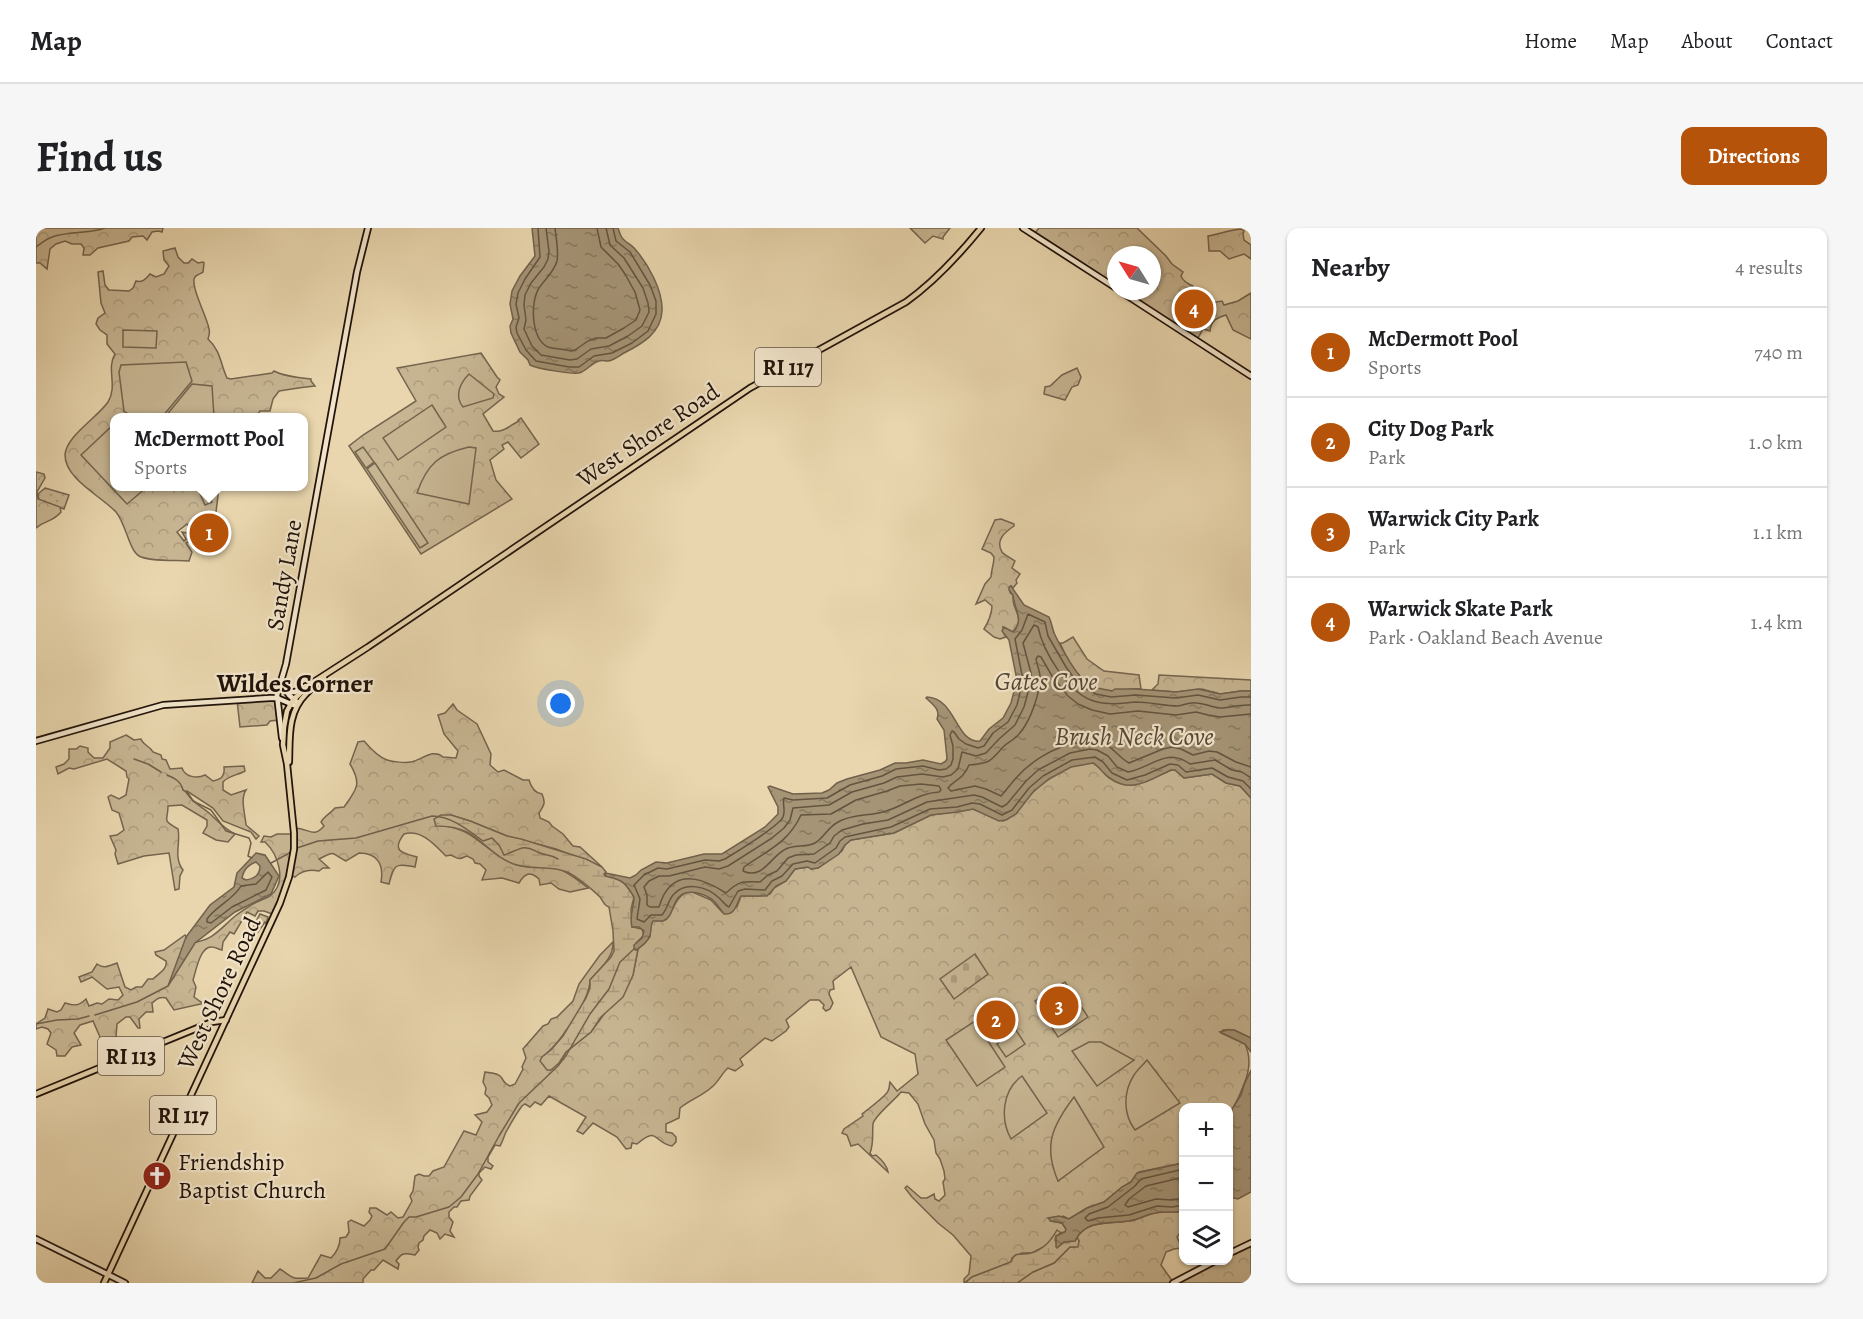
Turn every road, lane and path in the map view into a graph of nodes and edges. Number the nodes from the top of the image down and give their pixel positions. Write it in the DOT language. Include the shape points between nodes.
graph roads {
  1 [pos="368,228"];
  2 [pos="987,228"];
  3 [pos="1023,228"];
  4 [pos="979,230"];
  5 [pos="1107,282"];
  6 [pos="1134,300"];
  7 [pos="1251,376"];
  8 [pos="331,671"];
  9 [pos="282,683"];
  10 [pos="309,684"];
  11 [pos="286,692"];
  12 [pos="277,698"];
  13 [pos="295,703"];
  14 [pos="36,741"];
  15 [pos="283,742"];
  16 [pos="288,774"];
  17 [pos="226,1020"];
  18 [pos="36,1094"];
  19 [pos="36,1239"];
  20 [pos="1251,1243"];
  21 [pos="1233,1252"];
  22 [pos="1207,1265"];
  23 [pos="108,1275"];
  24 [pos="104,1283"];
  25 [pos="125,1283"];
  26 [pos="1173,1283"];
  1 -- 9 [label="street, Sandy Lane"];
  2 -- 4 [label="main road, West Shore Road"];
  3 -- 5 [label="street"];
  4 -- 8 [label="main road, West Shore Road / RI 117" via="906,302 750,388"];
  6 -- 7 [label="street"];
  8 -- 10 [label="main road, West Shore Road / RI 117"];
  8 -- 13 [label="main road, West Shore Road / RI 117"];
  9 -- 11 [label="street"];
  9 -- 12 [label="street, Sandy Lane"];
  10 -- 11 [label="street"];
  10 -- 13 [label="main road, West Shore Road / RI 117"];
  11 -- 13 [label="street"];
  12 -- 13 [label="street"];
  12 -- 14 [label="street" via="163,705"];
  12 -- 15 [label="street, Sandy Lane"];
  13 -- 15 [label="main road, West Shore Road / RI 117" via="284,727"];
  13 -- 16 [label="main road, West Shore Road"];
  15 -- 16 [label="main road, West Shore Road / RI 117"];
  16 -- 17 [label="main road, West Shore Road / RI 117" via="294,839 289,878"];
  17 -- 18 [label="main road, RI 113"];
  17 -- 23 [label="main road, West Shore Road / RI 117"];
  19 -- 23 [label="street"];
  20 -- 21 [label="street"];
  22 -- 26 [label="street"];
  23 -- 24 [label="main road, West Shore Road / RI 117"];
  23 -- 25 [label="street"];
}
